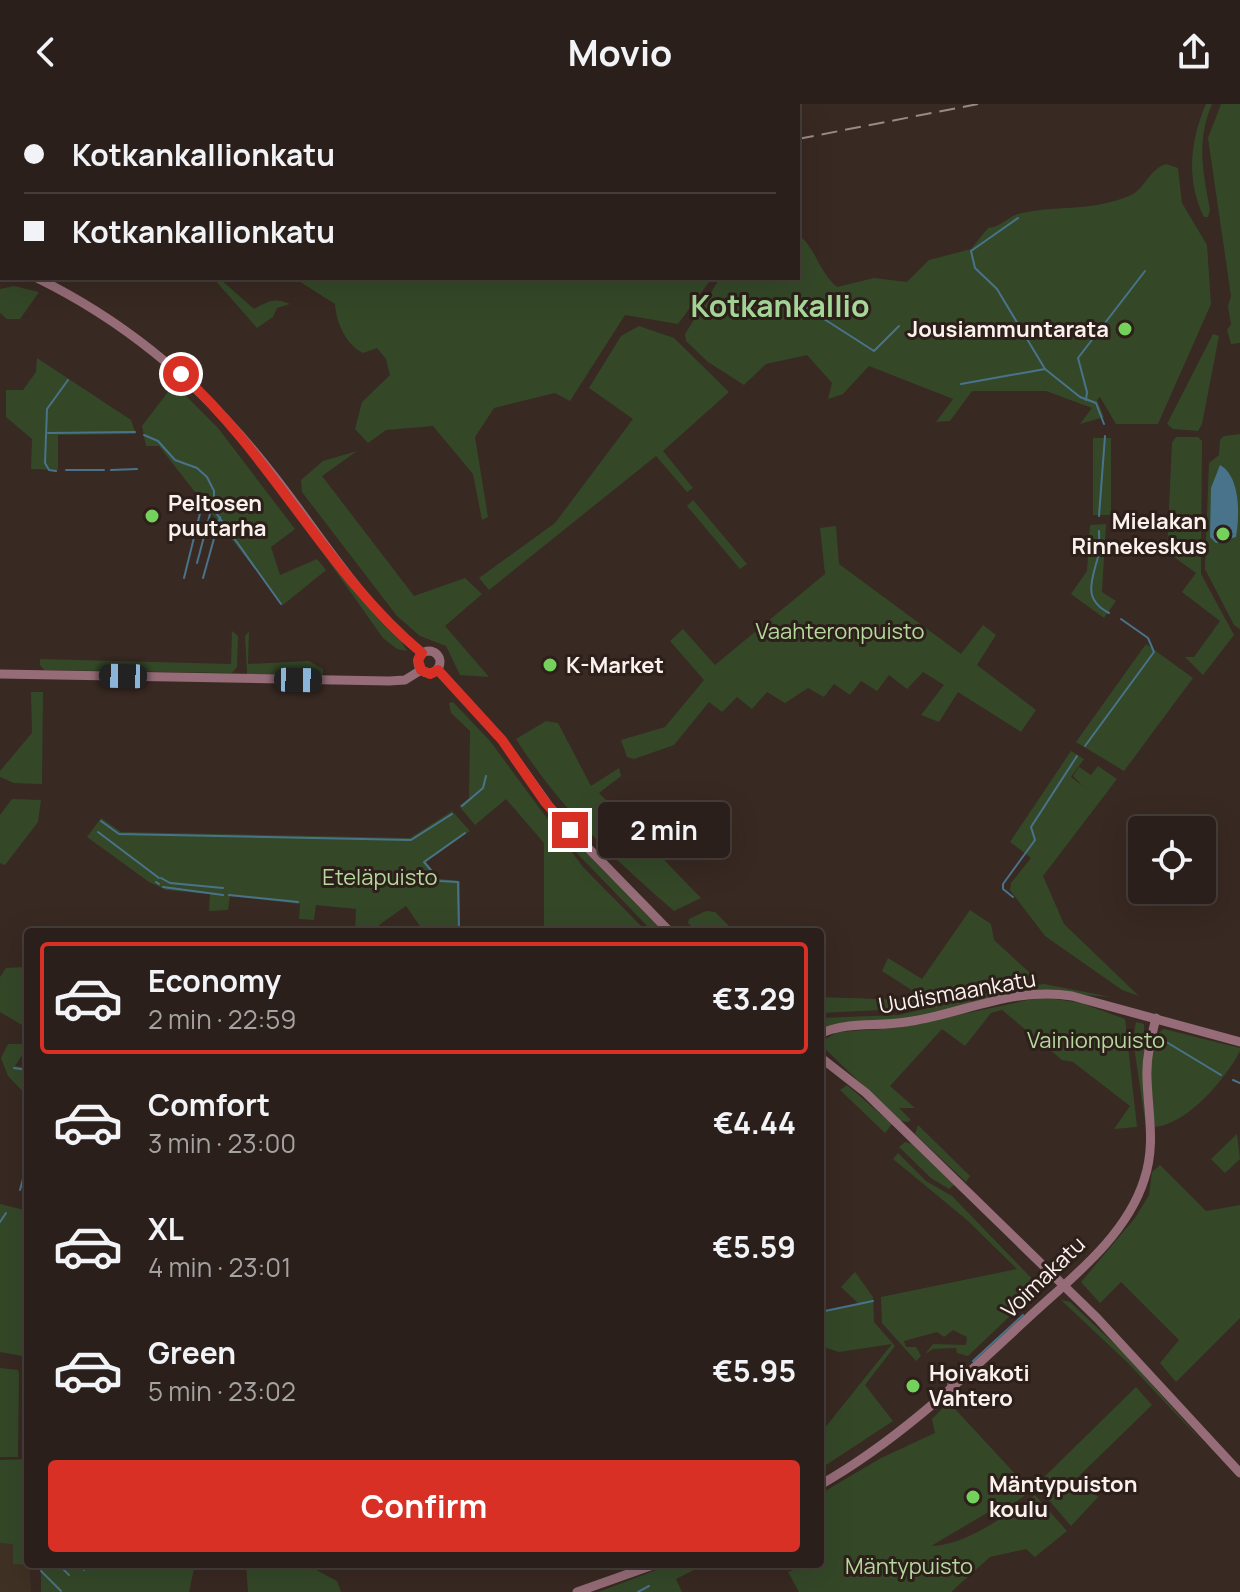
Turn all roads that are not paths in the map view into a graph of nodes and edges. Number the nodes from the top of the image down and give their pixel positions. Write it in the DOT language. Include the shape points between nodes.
graph roads {
  1 [pos="40,280"];
  2 [pos="422,653"];
  3 [pos="421,670"];
  4 [pos="438,670"];
  5 [pos="0,674"];
  6 [pos="666,928"];
  7 [pos="1156,1018"];
  8 [pos="824,1033"];
  9 [pos="1240,1042"];
  10 [pos="824,1060"];
  11 [pos="1062,1285"];
  12 [pos="1240,1473"];
  13 [pos="824,1482"];
  14 [pos="645,1568"];
  15 [pos="577,1592"];
  1 -- 2 [label="street" via="143,345 206,397 276,477 354,584"];
  2 -- 3 [label="street"];
  2 -- 4 [label="street" via="438,655"];
  3 -- 4 [label="street"];
  3 -- 5 [label="street" via="405,680 389,681"];
  4 -- 6 [label="street" via="502,740 554,813"];
  7 -- 8 [label="street, Uudismaankatu" via="1072,996 1037,994 911,1022"];
  7 -- 9 [label="street, Uudismaankatu"];
  7 -- 11 [label="street, Voimakatu" via="1147,1062 1152,1136 1145,1180 1126,1218"];
  10 -- 11 [label="street" via="846,1075"];
  11 -- 12 [label="street"];
  11 -- 13 [label="street, Voimakatu" via="906,1429"];
  14 -- 15 [label="street"];
}
